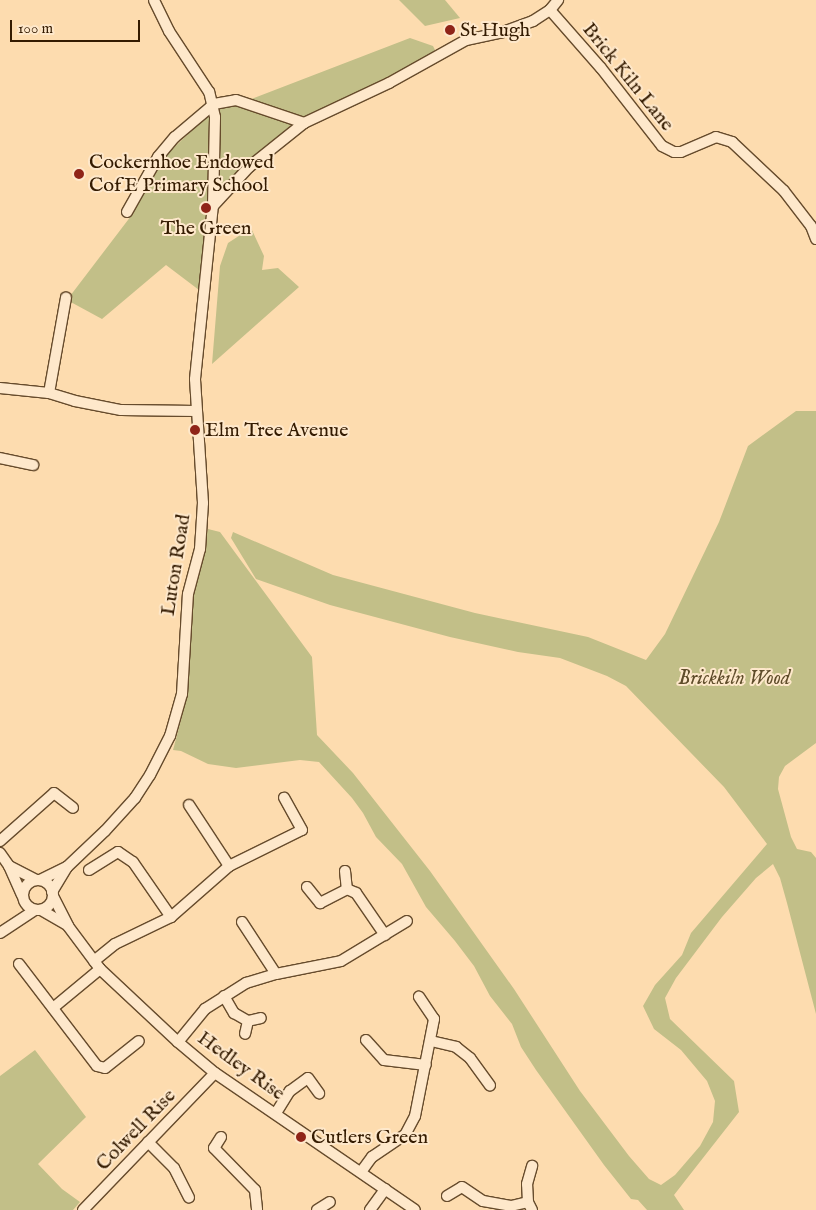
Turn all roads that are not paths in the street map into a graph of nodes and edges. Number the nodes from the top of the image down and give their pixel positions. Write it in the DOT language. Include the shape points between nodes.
graph roads {
  1 [pos="154,0"];
  2 [pos="558,0"];
  3 [pos="550,10"];
  4 [pos="214,104"];
  5 [pos="304,123"];
  6 [pos="213,206"];
  7 [pos="127,212"];
  8 [pos="816,239"];
  9 [pos="66,298"];
  10 [pos="1,389"];
  11 [pos="49,393"];
  12 [pos="0,400"];
  13 [pos="196,411"];
  14 [pos="0,458"];
  15 [pos="33,465"];
  16 [pos="284,798"];
  17 [pos="189,805"];
  18 [pos="73,808"];
  19 [pos="0,841"];
  20 [pos="0,853"];
  21 [pos="9,866"];
  22 [pos="229,866"];
  23 [pos="67,867"];
  24 [pos="89,870"];
  25 [pos="345,871"];
  26 [pos="38,880"];
  27 [pos="307,887"];
  28 [pos="347,889"];
  29 [pos="53,894"];
  30 [pos="23,897"];
  31 [pos="38,910"];
  32 [pos="171,917"];
  33 [pos="407,921"];
  34 [pos="242,922"];
  35 [pos="11,925"];
  36 [pos="68,926"];
  37 [pos="0,933"];
  38 [pos="385,935"];
  39 [pos="19,964"];
  40 [pos="97,965"];
  41 [pos="276,974"];
  42 [pos="224,996"];
  43 [pos="418,997"];
  44 [pos="53,1008"];
  45 [pos="261,1018"];
  46 [pos="248,1021"];
  47 [pos="245,1034"];
  48 [pos="366,1040"];
  49 [pos="139,1041"];
  50 [pos="431,1041"];
  51 [pos="178,1042"];
  52 [pos="426,1065"];
  53 [pos="214,1073"];
  54 [pos="490,1086"];
  55 [pos="319,1094"];
  56 [pos="276,1113"];
  57 [pos="221,1137"];
  58 [pos="148,1142"];
  59 [pos="532,1166"];
  60 [pos="361,1172"];
  61 [pos="384,1189"];
  62 [pos="189,1196"];
  63 [pos="447,1196"];
  64 [pos="330,1202"];
  65 [pos="530,1206"];
  66 [pos="83,1210"];
  67 [pos="257,1210"];
  68 [pos="316,1210"];
  69 [pos="370,1210"];
  70 [pos="415,1210"];
  1 -- 4 [label="street"];
  2 -- 3 [label="street"];
  3 -- 5 [label="street" via="519,28 458,44 388,83"];
  3 -- 8 [label="street, Brick Kiln Lane" via="662,146 681,152 716,137 732,142 784,191 811,226"];
  4 -- 5 [label="street" via="236,100"];
  4 -- 6 [label="street, Luton Road"];
  4 -- 7 [label="street" via="158,156"];
  5 -- 6 [label="street" via="248,167"];
  6 -- 13 [label="street, Luton Road" via="197,346"];
  9 -- 11 [label="street"];
  10 -- 11 [label="street"];
  10 -- 12 [label="street"];
  11 -- 13 [label="street" via="75,402 121,410"];
  13 -- 23 [label="street, Luton Road" via="203,521 185,614 182,694 177,715 164,748 135,798"];
  14 -- 15 [label="street"];
  16 -- 22 [label="street" via="302,830"];
  17 -- 22 [label="street"];
  18 -- 19 [label="street" via="54,793"];
  20 -- 21 [label="street"];
  21 -- 26 [label="street"];
  21 -- 30 [label="street"];
  22 -- 32 [label="street"];
  23 -- 26 [label="street"];
  23 -- 29 [label="street"];
  24 -- 32 [label="street" via="118,852 133,862"];
  25 -- 28 [label="street"];
  26 -- 29 [label="street" via="49,885"];
  26 -- 30 [label="street" via="25,887"];
  27 -- 28 [label="street" via="320,903"];
  28 -- 38 [label="street" via="356,893"];
  29 -- 31 [label="street" via="49,905"];
  29 -- 36 [label="street, Hedley Rise"];
  30 -- 31 [label="street" via="27,906"];
  30 -- 35 [label="street"];
  31 -- 35 [label="street"];
  31 -- 36 [label="street, Hedley Rise"];
  32 -- 40 [label="street" via="115,944"];
  33 -- 38 [label="street"];
  34 -- 41 [label="street"];
  35 -- 37 [label="street"];
  36 -- 40 [label="street, Hedley Rise"];
  38 -- 41 [label="street" via="341,961"];
  39 -- 44 [label="street"];
  40 -- 44 [label="street"];
  40 -- 51 [label="street, Hedley Rise"];
  41 -- 42 [label="street" via="246,983"];
  42 -- 46 [label="street" via="234,1014"];
  42 -- 51 [label="street" via="206,1009"];
  43 -- 50 [label="street" via="434,1019"];
  44 -- 49 [label="street" via="97,1066 105,1068"];
  45 -- 46 [label="street"];
  46 -- 47 [label="street"];
  48 -- 52 [label="street" via="384,1060"];
  50 -- 52 [label="street"];
  50 -- 54 [label="street" via="456,1047 470,1058"];
  51 -- 53 [label="street, Hedley Rise"];
  52 -- 60 [label="street" via="415,1116 405,1135 372,1157"];
  53 -- 56 [label="street, Hedley Rise"];
  53 -- 58 [label="street, Colwell Rise"];
  55 -- 56 [label="street" via="308,1078 290,1091"];
  56 -- 60 [label="street, Hedley Rise"];
  57 -- 67 [label="street" via="214,1148 255,1190"];
  58 -- 62 [label="street" via="174,1168"];
  58 -- 66 [label="street, Colwell Rise"];
  59 -- 65 [label="street" via="527,1184"];
  60 -- 61 [label="street, Hedley Rise"];
  61 -- 69 [label="street"];
  61 -- 70 [label="street, Hedley Rise"];
  63 -- 65 [label="street" via="462,1187 483,1201"];
  64 -- 68 [label="street"];
}
